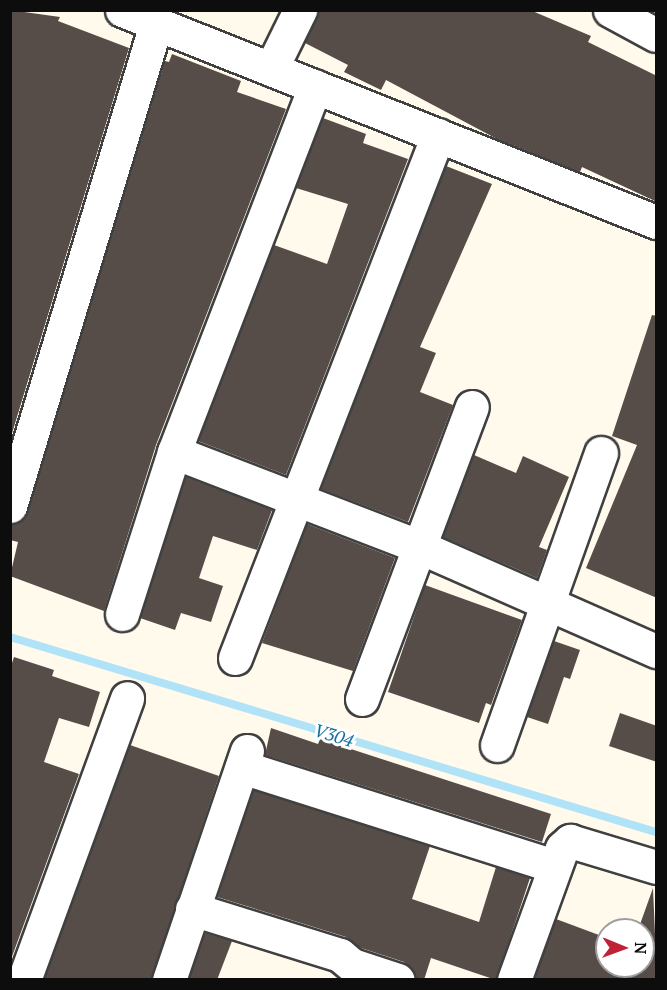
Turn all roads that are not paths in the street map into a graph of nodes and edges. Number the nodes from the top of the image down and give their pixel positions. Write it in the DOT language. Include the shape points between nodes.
graph roads {
  1 [pos="122,10"];
  2 [pos="300,10"];
  3 [pos="610,10"];
  4 [pos="156,24"];
  5 [pos="657,35"];
  6 [pos="271,69"];
  7 [pos="315,86"];
  8 [pos="438,135"];
  9 [pos="657,222"];
  10 [pos="472,407"];
  11 [pos="174,452"];
  12 [pos="601,453"];
  13 [pos="293,499"];
  14 [pos="10,506"];
  15 [pos="420,547"];
  16 [pos="549,606"];
  17 [pos="122,614"];
  18 [pos="654,641"];
  19 [pos="235,658"];
  20 [pos="127,698"];
  21 [pos="362,699"];
  22 [pos="497,745"];
  23 [pos="555,866"];
  24 [pos="657,867"];
  25 [pos="192,909"];
  26 [pos="351,972"];
  27 [pos="24,980"];
  28 [pos="169,980"];
  29 [pos="398,980"];
  30 [pos="514,980"];
  1 -- 4 [label="street"];
  2 -- 6 [label="street"];
  3 -- 5 [label="street"];
  4 -- 6 [label="street"];
  4 -- 14 [label="street"];
  6 -- 7 [label="street"];
  7 -- 8 [label="street"];
  7 -- 11 [label="street"];
  8 -- 9 [label="street"];
  8 -- 13 [label="street"];
  10 -- 15 [label="street"];
  11 -- 13 [label="street"];
  11 -- 17 [label="street"];
  12 -- 16 [label="street"];
  13 -- 15 [label="street"];
  13 -- 19 [label="street"];
  15 -- 16 [label="street"];
  15 -- 21 [label="street"];
  16 -- 18 [label="street"];
  16 -- 22 [label="street"];
  20 -- 27 [label="street"];
  23 -- 24 [label="street" via="570,841"];
  23 -- 25 [label="street" via="245,759"];
  23 -- 30 [label="street"];
  25 -- 26 [label="street" via="340,956"];
  25 -- 28 [label="street"];
  26 -- 29 [label="street"];
}
